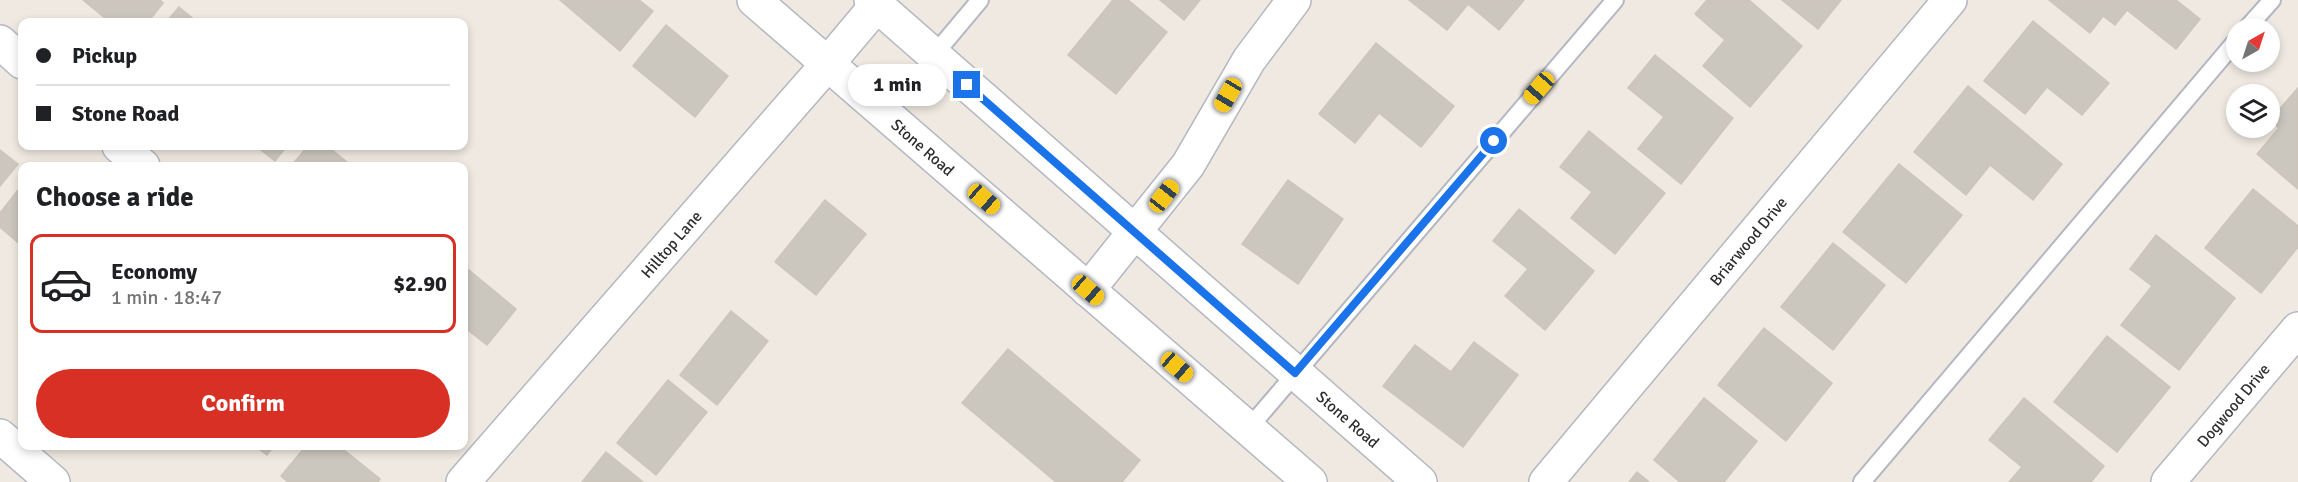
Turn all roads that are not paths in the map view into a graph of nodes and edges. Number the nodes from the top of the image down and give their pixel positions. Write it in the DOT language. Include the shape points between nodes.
graph roads {
  1 [pos="754,0"];
  2 [pos="980,0"];
  3 [pos="1294,0"];
  4 [pos="1615,0"];
  5 [pos="1950,0"];
  6 [pos="2272,0"];
  7 [pos="874,3"];
  8 [pos="2256,18"];
  9 [pos="0,42"];
  10 [pos="2226,53"];
  11 [pos="933,56"];
  12 [pos="18,58"];
  13 [pos="827,64"];
  14 [pos="124,150"];
  15 [pos="138,162"];
  16 [pos="1136,233"];
  17 [pos="1088,290"];
  18 [pos="2298,329"];
  19 [pos="1295,373"];
  20 [pos="1248,429"];
  21 [pos="0,436"];
  22 [pos="467,463"];
  23 [pos="53,482"];
  24 [pos="1310,482"];
  25 [pos="1420,482"];
  26 [pos="1546,482"];
  27 [pos="1862,482"];
  28 [pos="2168,482"];
  1 -- 13 [label="street, Stone Road"];
  2 -- 11 [label="lane"];
  3 -- 16 [label="street" via="1249,60 1188,165"];
  4 -- 19 [label="lane"];
  5 -- 26 [label="street, Briarwood Drive"];
  6 -- 8 [label="lane"];
  7 -- 11 [label="street, Stone Road"];
  7 -- 13 [label="street, Hilltop Lane"];
  9 -- 12 [label="street"];
  10 -- 27 [label="lane"];
  11 -- 16 [label="street, Stone Road"];
  13 -- 17 [label="street, Stone Road"];
  13 -- 22 [label="street, Hilltop Lane"];
  14 -- 15 [label="street"];
  16 -- 17 [label="street"];
  16 -- 19 [label="street, Stone Road"];
  17 -- 20 [label="street, Stone Road"];
  18 -- 28 [label="street, Dogwood Drive"];
  19 -- 20 [label="lane"];
  19 -- 25 [label="street, Stone Road"];
  20 -- 24 [label="street, Stone Road"];
  21 -- 23 [label="street"];
}
